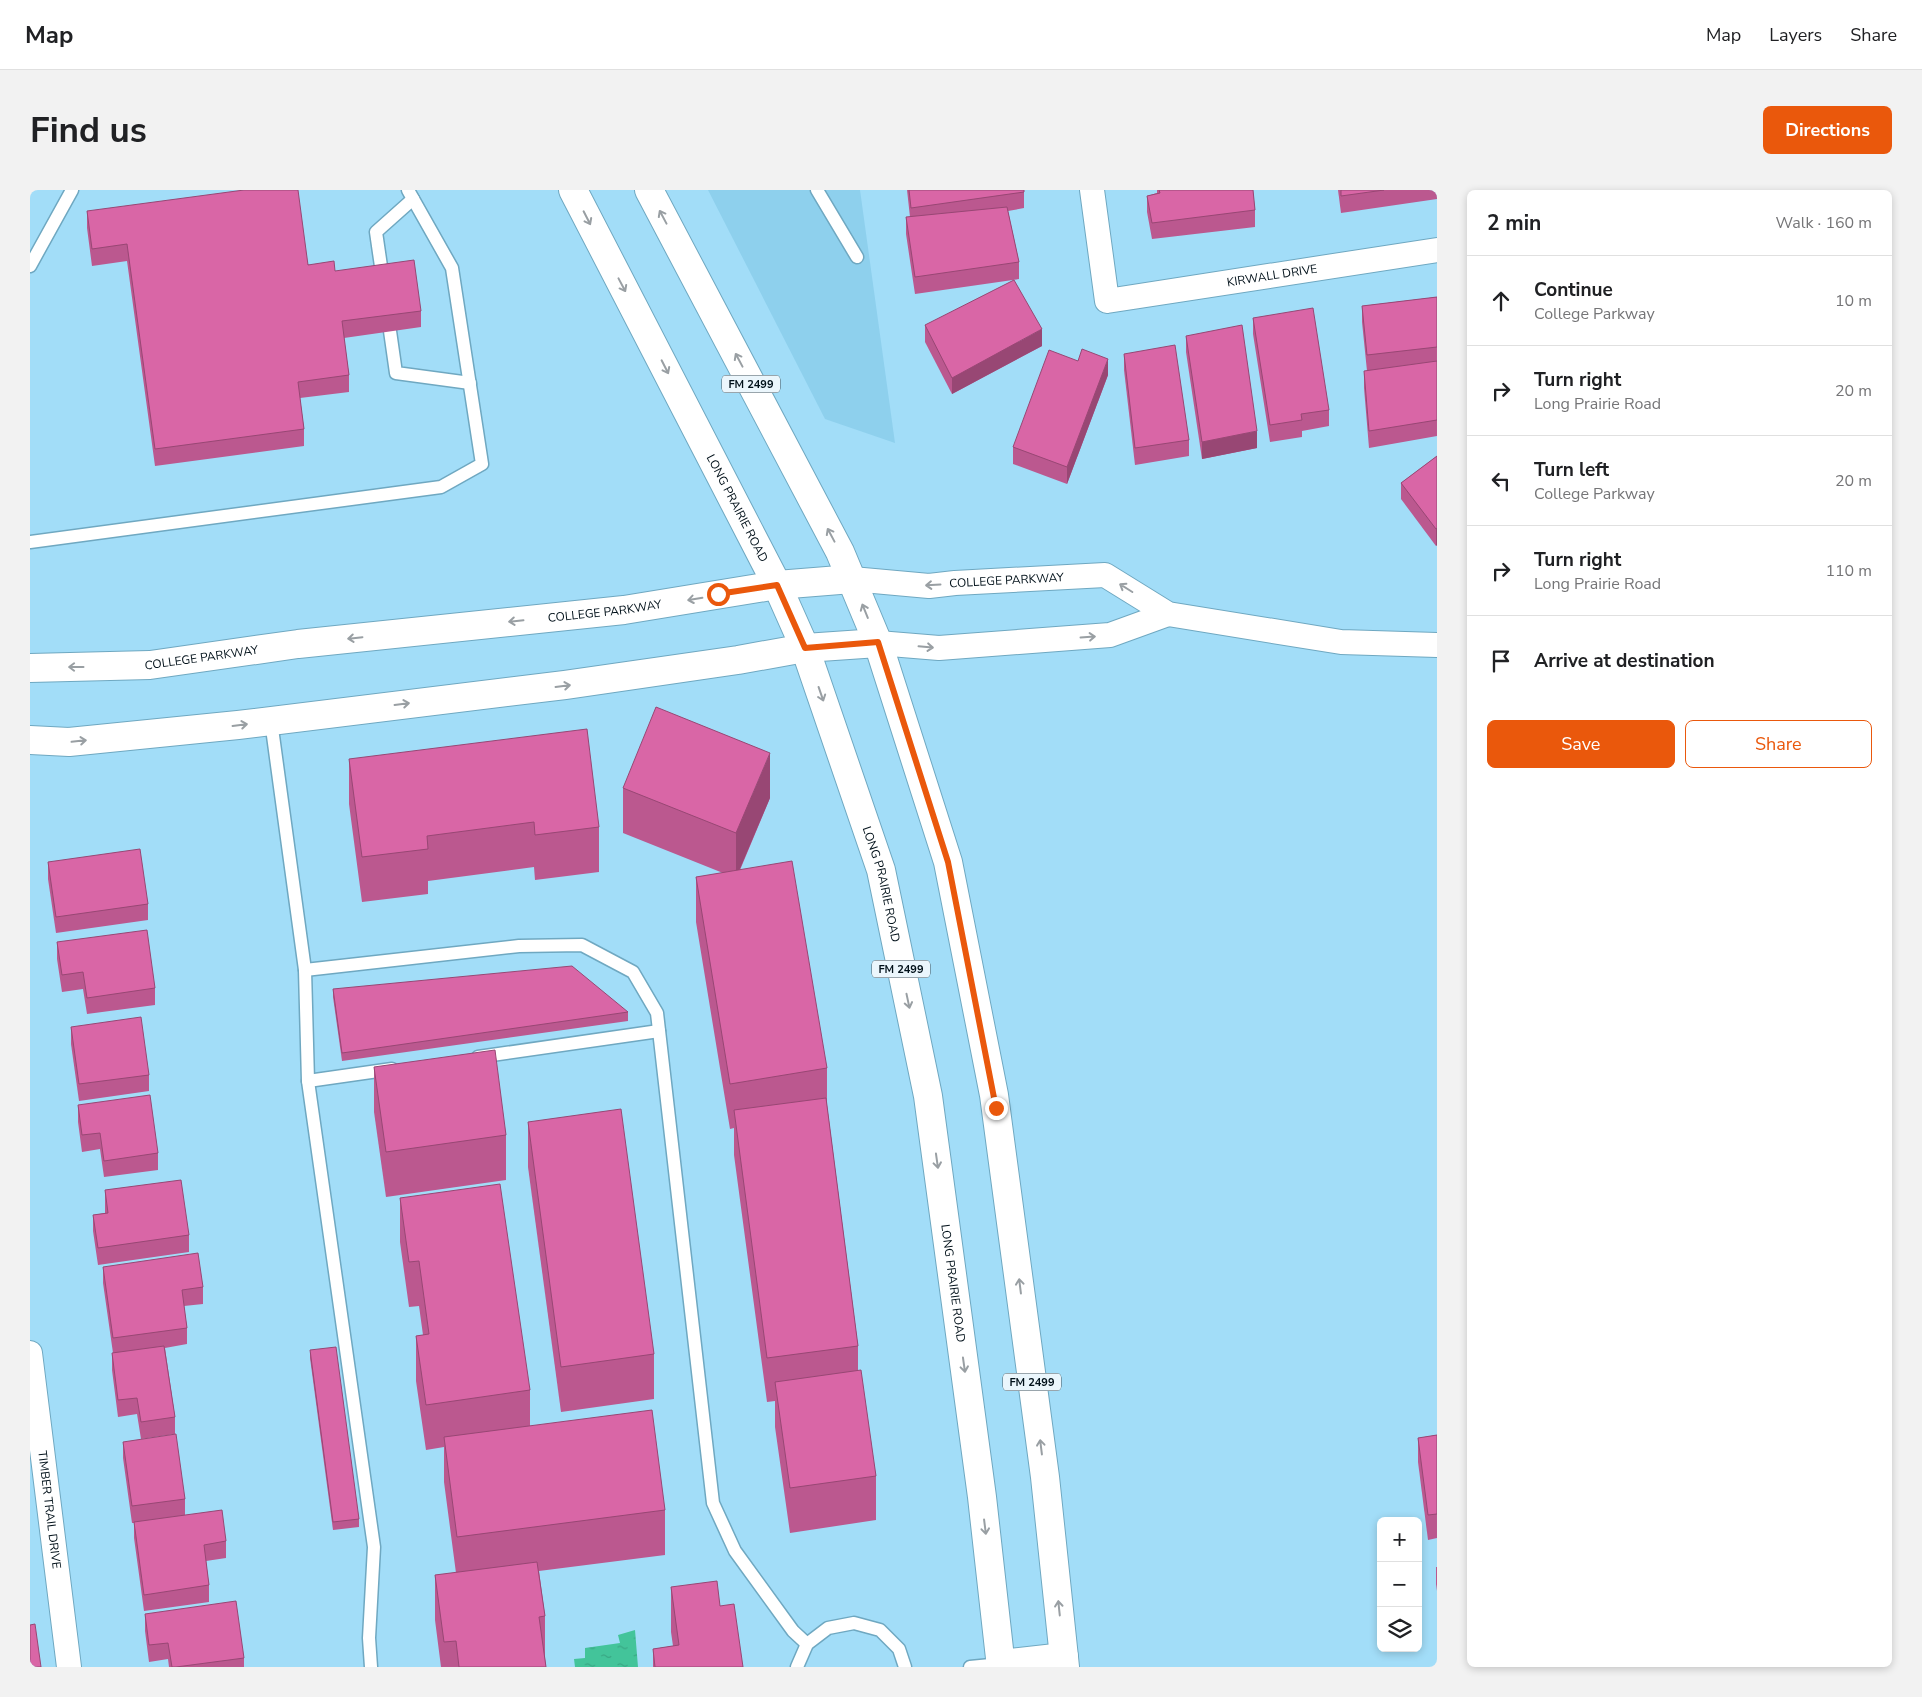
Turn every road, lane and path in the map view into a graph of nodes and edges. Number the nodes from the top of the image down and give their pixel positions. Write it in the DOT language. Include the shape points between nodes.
graph roads {
  1 [pos="72,190"];
  2 [pos="573,190"];
  3 [pos="649,190"];
  4 [pos="817,190"];
  5 [pos="1092,190"];
  6 [pos="410,194"];
  7 [pos="1437,250"];
  8 [pos="857,257"];
  9 [pos="30,266"];
  10 [pos="383,281"];
  11 [pos="390,331"];
  12 [pos="470,383"];
  13 [pos="30,542"];
  14 [pos="852,579"];
  15 [pos="777,585"];
  16 [pos="1168,614"];
  17 [pos="878,642"];
  18 [pos="1437,645"];
  19 [pos="805,648"];
  20 [pos="30,668"];
  21 [pos="271,721"];
  22 [pos="30,740"];
  23 [pos="305,970"];
  24 [pos="659,1031"];
  25 [pos="464,1059"];
  26 [pos="405,1067"];
  27 [pos="308,1081"];
  28 [pos="30,1353"];
  29 [pos="33,1404"];
  30 [pos="806,1644"];
  31 [pos="1065,1662"];
  32 [pos="1001,1665"];
  33 [pos="68,1667"];
  34 [pos="371,1667"];
  35 [pos="797,1667"];
  36 [pos="905,1667"];
  37 [pos="970,1667"];
  1 -- 9 [label="lane"];
  2 -- 15 [label="main road, LONG PRAIRIE ROAD / FM 2499, one-way"];
  14 -- 3 [label="main road, FM 2499, one-way"];
  4 -- 8 [label="lane"];
  5 -- 7 [label="street, KIRWALL DRIVE" via="1108,301"];
  6 -- 10 [label="lane" via="376,232"];
  6 -- 12 [label="lane" via="452,268"];
  11 -- 12 [label="lane" via="396,373"];
  12 -- 13 [label="lane" via="482,464 441,487"];
  14 -- 15 [label="main road, COLLEGE PARKWAY"];
  16 -- 14 [label="street, COLLEGE PARKWAY, one-way" via="1105,575 929,586"];
  17 -- 14 [label="main road, FM 2499, one-way"];
  15 -- 19 [label="main road, LONG PRAIRIE ROAD / FM 2499"];
  15 -- 20 [label="main road, COLLEGE PARKWAY, one-way" via="624,610 298,644 150,665"];
  17 -- 16 [label="street, COLLEGE PARKWAY, one-way" via="938,648 1110,635"];
  16 -- 18 [label="street, COLLEGE PARKWAY" via="1341,642"];
  17 -- 19 [label="main road, COLLEGE PARKWAY"];
  31 -- 17 [label="main road, FM 2499, one-way" via="1045,1477 994,1095 948,862"];
  21 -- 19 [label="main road, COLLEGE PARKWAY, one-way" via="566,685"];
  19 -- 32 [label="main road, LONG PRAIRIE ROAD / FM 2499, one-way" via="881,870 928,1096"];
  22 -- 21 [label="main road, COLLEGE PARKWAY, one-way" via="69,742"];
  21 -- 23 [label="lane"];
  23 -- 24 [label="lane" via="519,946 582,945 633,972 657,1013"];
  23 -- 27 [label="lane"];
  24 -- 25 [label="lane"];
  24 -- 30 [label="lane" via="713,1503 735,1551 793,1632"];
  26 -- 27 [label="lane"];
  27 -- 34 [label="lane" via="374,1547 369,1638"];
  28 -- 29 [label="street, TIMBER TRAIL DRIVE"];
  29 -- 33 [label="street, TIMBER TRAIL DRIVE"];
  30 -- 35 [label="lane"];
  30 -- 36 [label="lane" via="828,1628 854,1623 880,1630 899,1649"];
  31 -- 32 [label="main road"];
  32 -- 37 [label="lane"];
}
